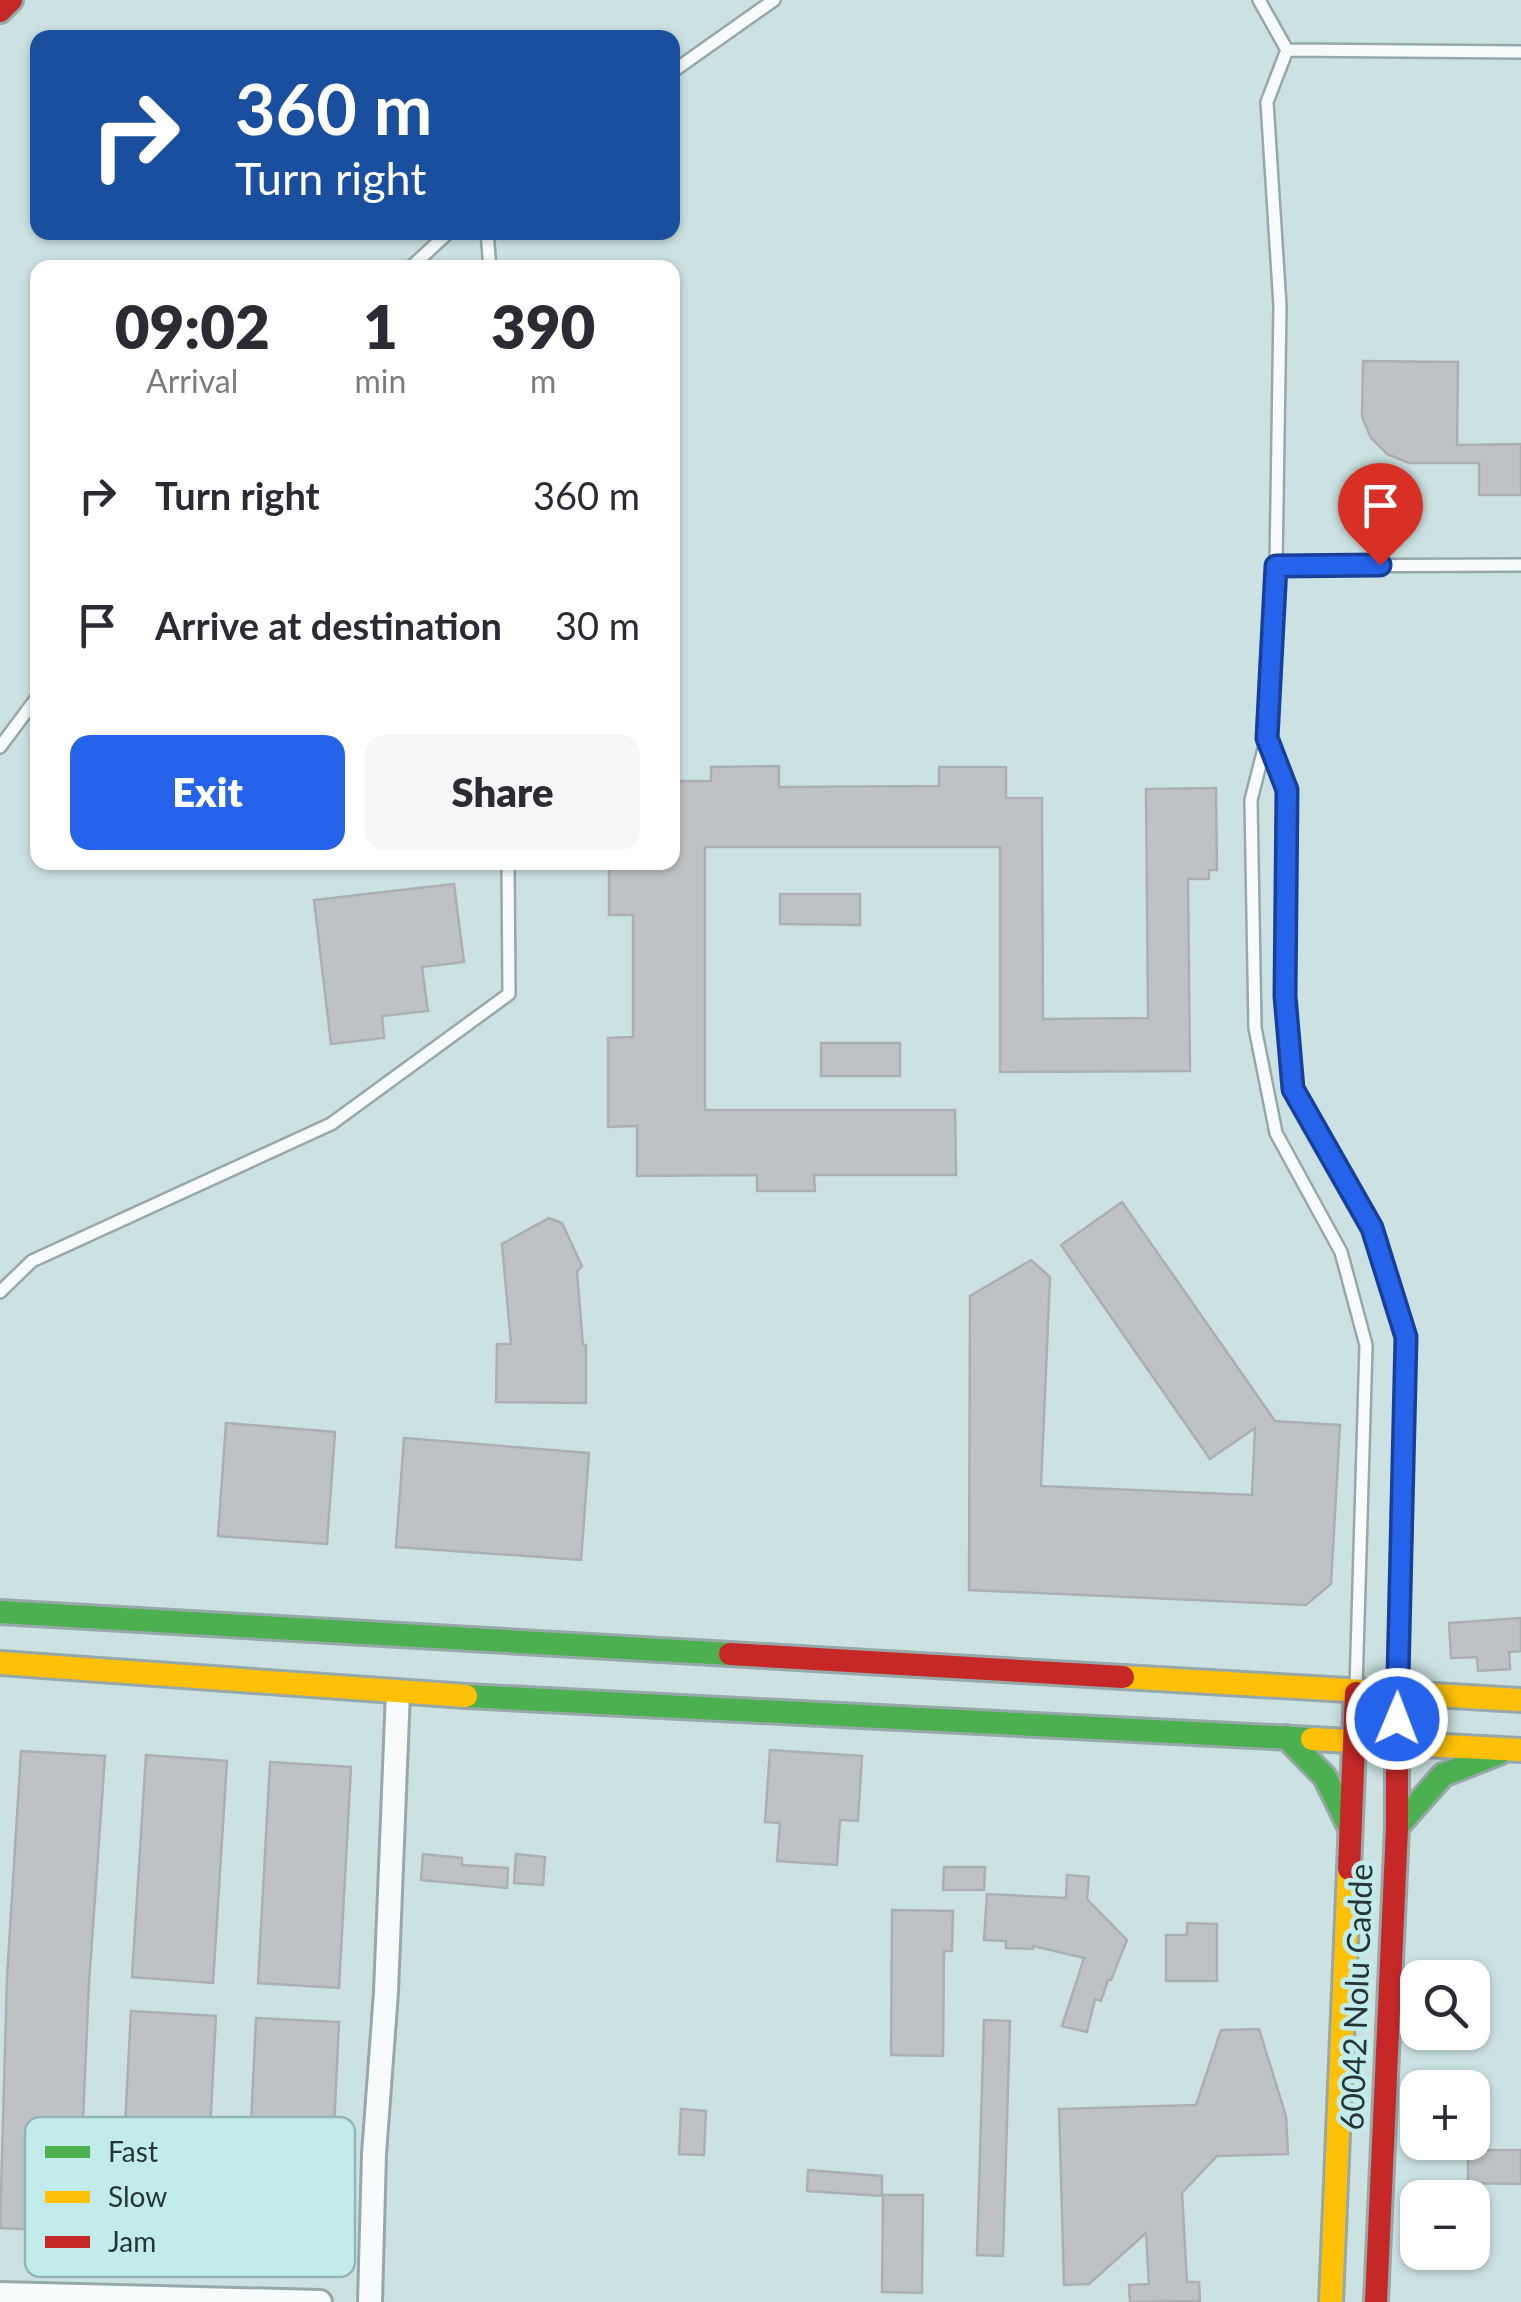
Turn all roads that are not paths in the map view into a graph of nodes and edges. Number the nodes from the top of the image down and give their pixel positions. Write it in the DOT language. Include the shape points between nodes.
graph roads {
  1 [pos="11,0"];
  2 [pos="774,0"];
  3 [pos="1259,0"];
  4 [pos="0,11"];
  5 [pos="1287,50"];
  6 [pos="1521,52"];
  7 [pos="680,66"];
  8 [pos="440,240"];
  9 [pos="419,260"];
  10 [pos="1521,565"];
  11 [pos="1276,566"];
  12 [pos="30,707"];
  13 [pos="1267,738"];
  14 [pos="0,747"];
  15 [pos="508,870"];
  16 [pos="0,1292"];
  17 [pos="0,1612"];
  18 [pos="0,1663"];
  19 [pos="398,1692"];
  20 [pos="1356,1692"];
  21 [pos="1397,1695"];
  22 [pos="1521,1700"];
  23 [pos="1286,1737"];
  24 [pos="1354,1740"];
  25 [pos="1396,1743"];
  26 [pos="1514,1750"];
  27 [pos="1396,1828"];
  28 [pos="1351,1830"];
  29 [pos="0,2294"];
  30 [pos="113,2299"];
  31 [pos="265,2301"];
  32 [pos="320,2302"];
  33 [pos="370,2302"];
  34 [pos="1331,2302"];
  35 [pos="1376,2302"];
  1 -- 4 [label="main road"];
  2 -- 7 [label="lane"];
  3 -- 5 [label="lane"];
  5 -- 6 [label="lane"];
  5 -- 11 [label="lane" via="1267,102 1280,306"];
  8 -- 9 [label="lane"];
  10 -- 11 [label="lane"];
  11 -- 13 [label="lane"];
  12 -- 14 [label="lane"];
  13 -- 20 [label="lane" via="1252,800 1255,1028 1276,1133 1341,1252 1366,1345"];
  13 -- 21 [label="lane" via="1287,790 1285,996 1293,1089 1372,1228 1406,1337"];
  15 -- 16 [label="lane" via="509,994 331,1124 32,1262"];
  17 -- 20 [label="main road"];
  18 -- 19 [label="main road"];
  19 -- 23 [label="main road"];
  19 -- 33 [label="street"];
  20 -- 21 [label="main road"];
  20 -- 24 [label="main road"];
  21 -- 22 [label="main road"];
  21 -- 25 [label="main road, 60042 Nolu Cadde"];
  23 -- 24 [label="main road"];
  23 -- 28 [label="main road" via="1325,1777"];
  24 -- 25 [label="main road"];
  24 -- 28 [label="main road"];
  25 -- 26 [label="main road"];
  25 -- 27 [label="main road, 60042 Nolu Cadde"];
  26 -- 27 [label="main road" via="1443,1775"];
  27 -- 35 [label="main road, 60042 Nolu Cadde"];
  28 -- 34 [label="main road"];
  29 -- 30 [label="street"];
  30 -- 31 [label="street"];
  31 -- 32 [label="street"];
}
